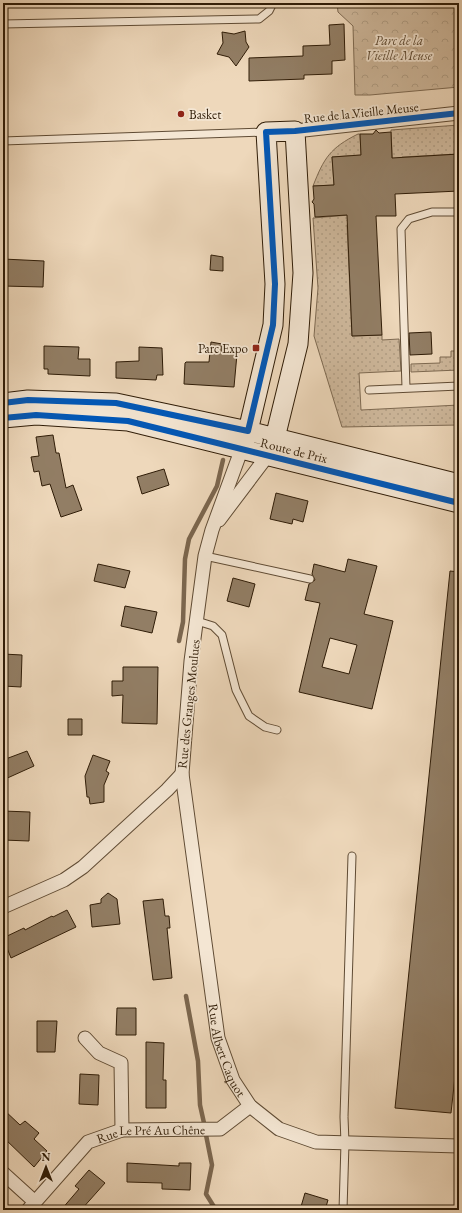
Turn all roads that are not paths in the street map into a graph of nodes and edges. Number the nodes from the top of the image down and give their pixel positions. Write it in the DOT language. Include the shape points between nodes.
graph roads {
  1 [pos="273,3"];
  2 [pos="3,24"];
  3 [pos="459,113"];
  4 [pos="295,131"];
  5 [pos="266,132"];
  6 [pos="3,140"];
  7 [pos="459,212"];
  8 [pos="459,386"];
  9 [pos="406,388"];
  10 [pos="369,390"];
  11 [pos="3,403"];
  12 [pos="3,418"];
  13 [pos="245,440"];
  14 [pos="272,447"];
  15 [pos="459,484"];
  16 [pos="459,503"];
  17 [pos="212,530"];
  18 [pos="205,556"];
  19 [pos="310,579"];
  20 [pos="197,621"];
  21 [pos="277,730"];
  22 [pos="182,774"];
  23 [pos="352,856"];
  24 [pos="3,907"];
  25 [pos="85,1038"];
  26 [pos="250,1106"];
  27 [pos="122,1130"];
  28 [pos="345,1143"];
  29 [pos="459,1146"];
  30 [pos="3,1173"];
  31 [pos="32,1206"];
  32 [pos="343,1210"];
  1 -- 2 [label="lane" via="269,11 259,19"];
  3 -- 4 [label="street, Rue de la Vieille Meuse"];
  4 -- 5 [label="main road, Rue de la Vieille Meuse"];
  4 -- 14 [label="main road" via="303,273 298,344"];
  5 -- 6 [label="lane, Rue de la Vieille Meuse"];
  5 -- 13 [label="main road" via="275,284 272,325"];
  7 -- 9 [label="lane" via="432,212 409,219 401,229"];
  8 -- 9 [label="lane"];
  9 -- 10 [label="lane"];
  11 -- 13 [label="main road, Route de Prix" via="28,400 116,403"];
  12 -- 13 [label="main road, Route de Prix" via="36,415 128,421"];
  13 -- 14 [label="main road, Route de Prix"];
  13 -- 17 [label="street, Rue des Granges Moulues"];
  14 -- 15 [label="main road, Route de Prix"];
  14 -- 16 [label="main road, Route de Prix"];
  14 -- 17 [label="street, Rue des Granges Moulues"];
  17 -- 18 [label="street, Rue des Granges Moulues"];
  18 -- 19 [label="lane"];
  18 -- 20 [label="street, Rue des Granges Moulues"];
  20 -- 21 [label="lane" via="213,626 222,635 236,690 249,716 265,727"];
  20 -- 22 [label="street, Rue des Granges Moulues"];
  22 -- 24 [label="street, Rue des Granges Moulues" via="83,867 64,880"];
  22 -- 26 [label="street, Rue Albert Caquot" via="218,1038 233,1080"];
  23 -- 28 [label="lane"];
  25 -- 27 [label="street" via="99,1053 121,1063"];
  26 -- 27 [label="street, Rue Le Pré Au Chêne" via="220,1129"];
  26 -- 28 [label="street, Rue Albert Caquot" via="279,1129 316,1142"];
  27 -- 31 [label="street, Rue Le Pré Au Chêne" via="88,1142"];
  28 -- 29 [label="street, Rue Albert Caquot"];
  28 -- 32 [label="lane"];
  30 -- 31 [label="street"];
}
